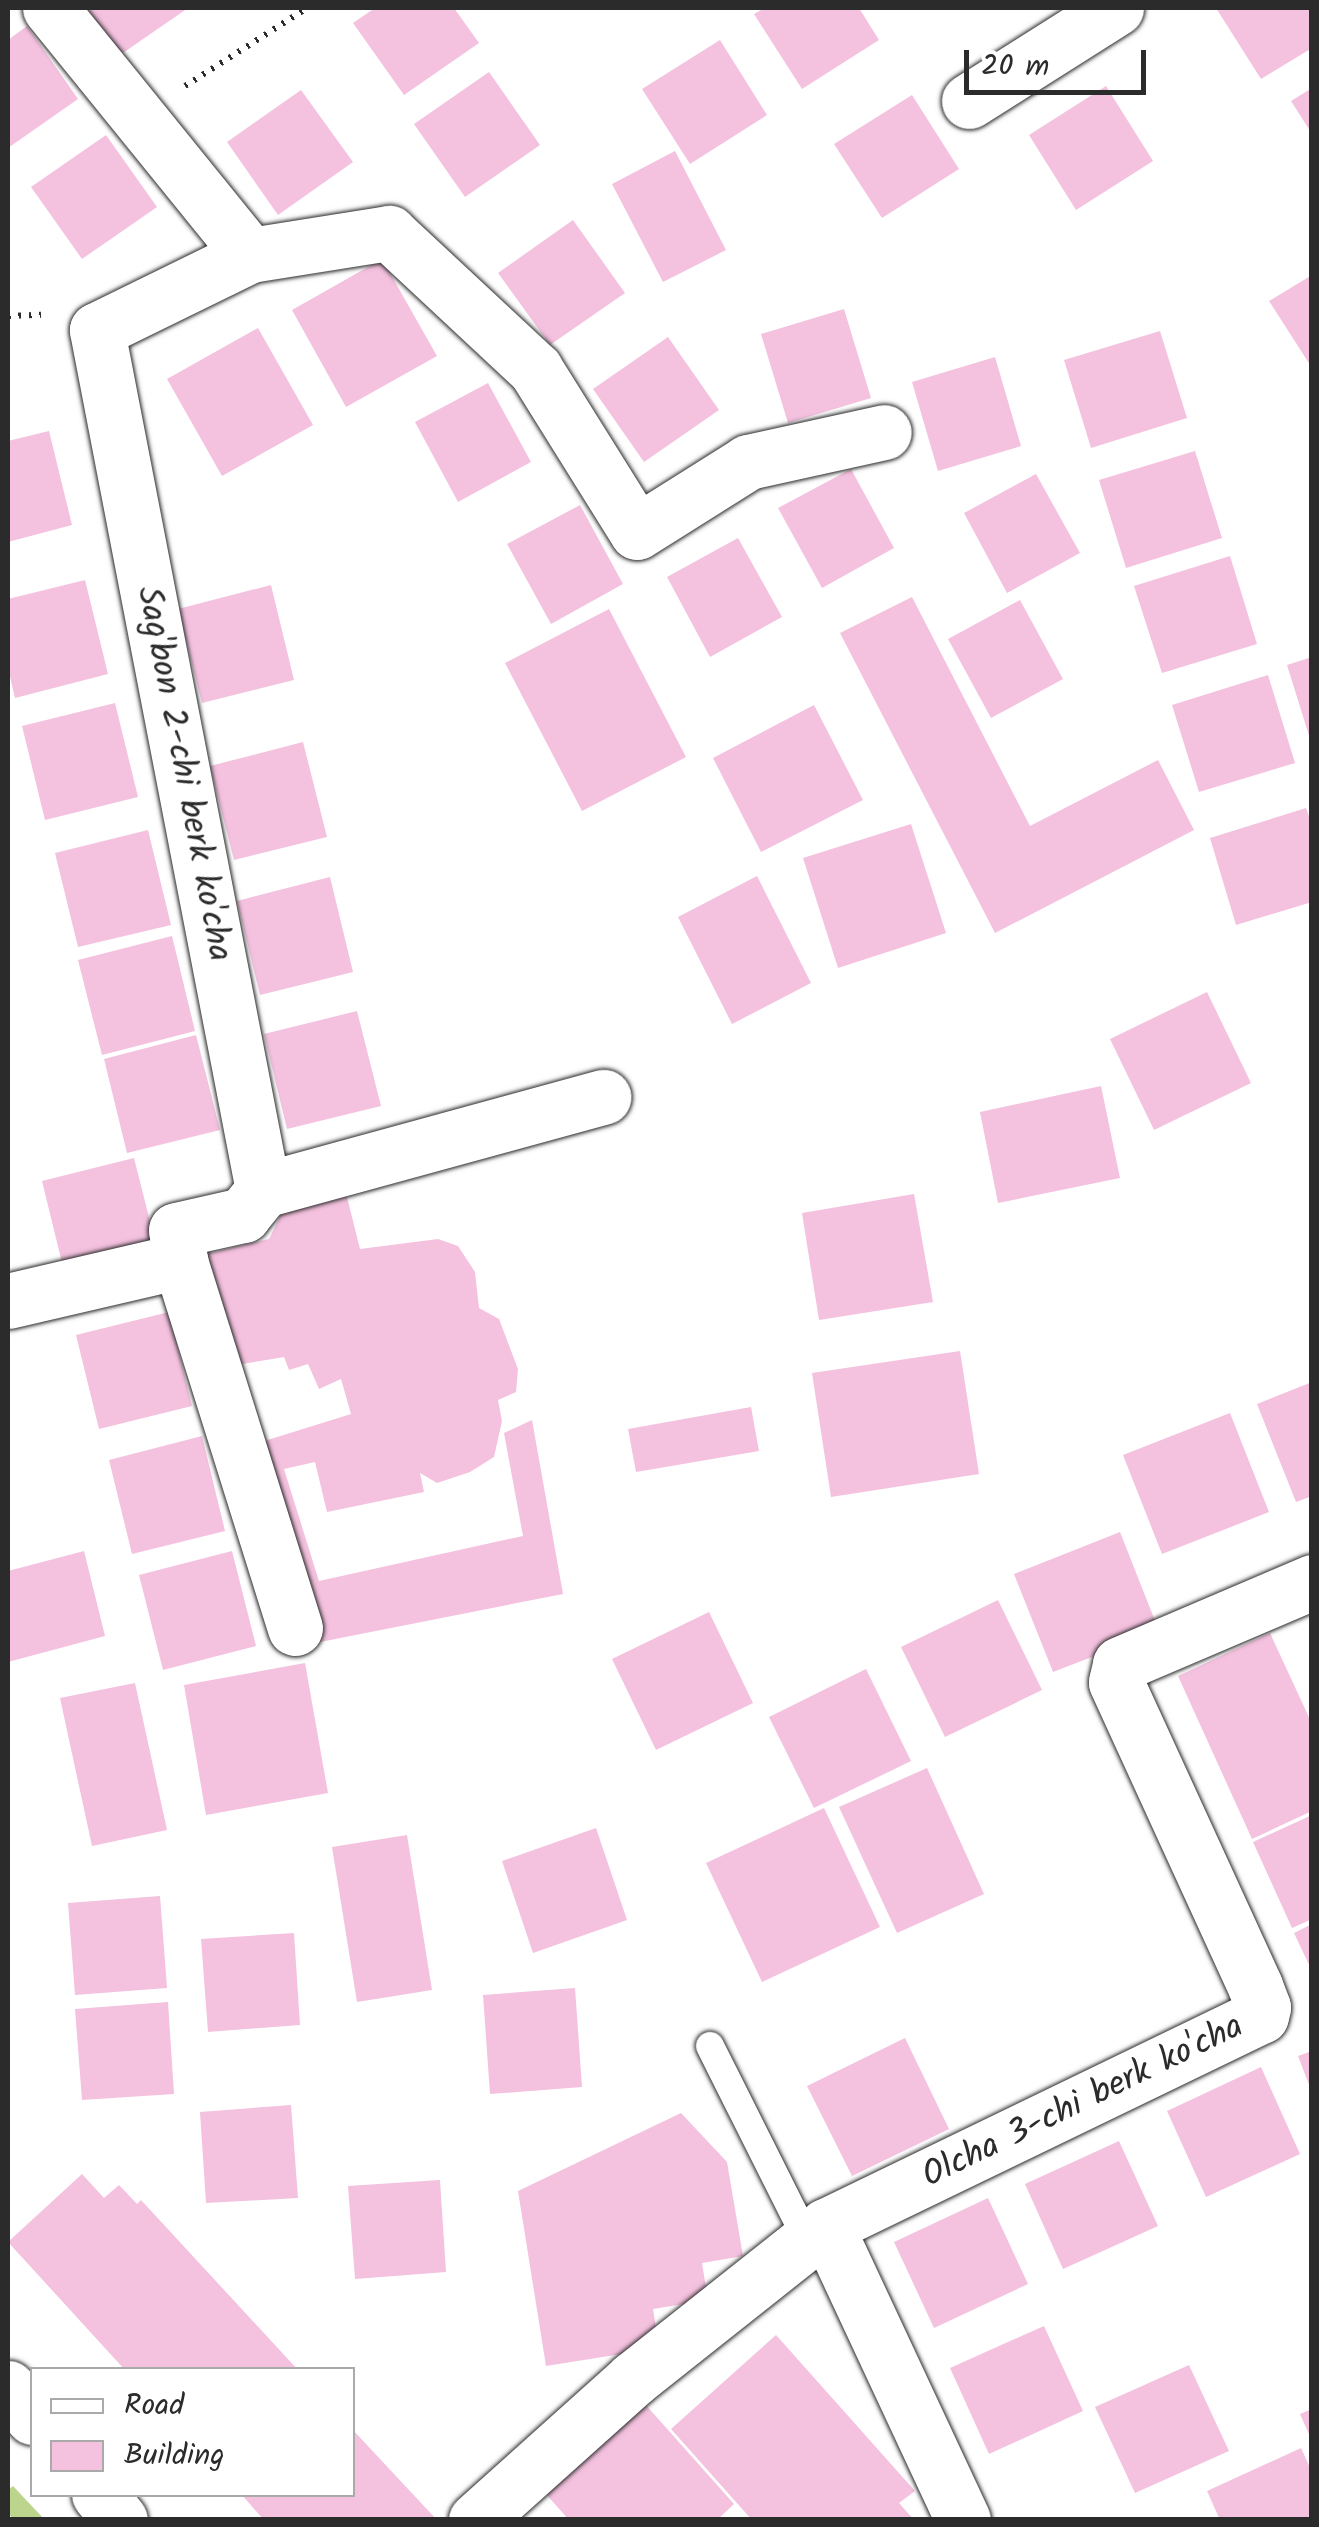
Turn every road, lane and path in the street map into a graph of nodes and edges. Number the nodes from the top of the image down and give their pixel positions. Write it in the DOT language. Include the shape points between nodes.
graph roads {
  1 [pos="50,8"];
  2 [pos="307,8"];
  3 [pos="1116,8"];
  4 [pos="969,102"];
  5 [pos="137,116"];
  6 [pos="250,255"];
  7 [pos="884,432"];
  8 [pos="604,1097"];
  9 [pos="263,1190"];
  10 [pos="180,1261"];
  11 [pos="8,1301"];
  12 [pos="1312,1582"];
  13 [pos="295,1628"];
  14 [pos="710,2046"];
  15 [pos="817,2233"];
  16 [pos="8,2388"];
  17 [pos="30,2415"];
  18 [pos="101,2497"];
  19 [pos="120,2520"];
  20 [pos="476,2520"];
  21 [pos="963,2520"];
  1 -- 5 [label="street"];
  2 -- 5 [label="path"];
  3 -- 4 [label="street"];
  5 -- 6 [label="street"];
  6 -- 7 [label="street" via="389,233 535,370 636,532 748,462"];
  6 -- 9 [label="street, Sag'bon 2-chi berk ko'cha" via="97,330"];
  8 -- 9 [label="street"];
  9 -- 10 [label="street" via="244,1215 176,1230"];
  10 -- 11 [label="street"];
  10 -- 13 [label="street"];
  12 -- 15 [label="street, Olcha 3-chi berk ko'cha" via="1120,1664 1116,1682 1255,1986 1261,2016"];
  14 -- 15 [label="lane"];
  15 -- 20 [label="street" via="632,2378"];
  15 -- 21 [label="street"];
  16 -- 17 [label="street"];
  18 -- 19 [label="street"];
}
